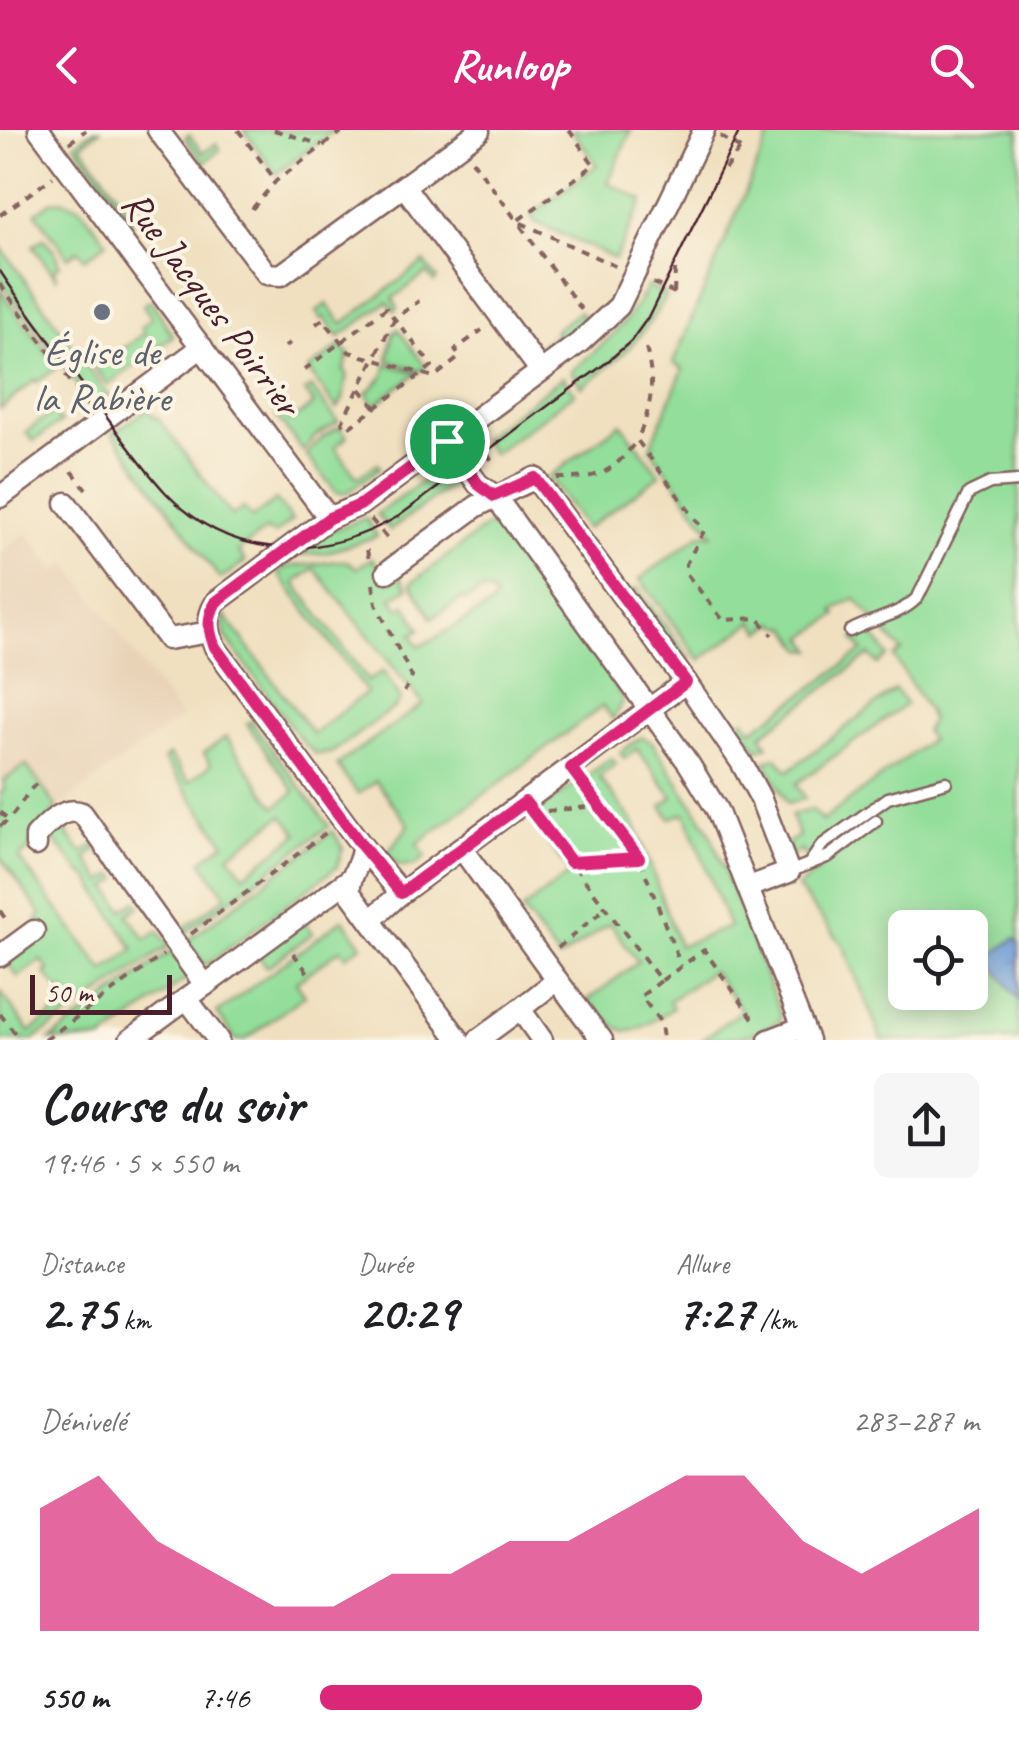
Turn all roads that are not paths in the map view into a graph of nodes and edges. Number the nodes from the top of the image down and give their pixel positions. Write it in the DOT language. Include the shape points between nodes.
graph roads {
  1 [pos="39,130"];
  2 [pos="158,130"];
  3 [pos="479,130"];
  4 [pos="706,130"];
  5 [pos="404,186"];
  6 [pos="202,348"];
  7 [pos="540,370"];
  8 [pos="447,441"];
  9 [pos="1019,481"];
  10 [pos="494,496"];
  11 [pos="0,497"];
  12 [pos="66,503"];
  13 [pos="329,518"];
  14 [pos="387,572"];
  15 [pos="210,632"];
  16 [pos="850,632"];
  17 [pos="686,682"];
  18 [pos="651,708"];
  19 [pos="946,782"];
  20 [pos="876,821"];
  21 [pos="36,844"];
  22 [pos="462,850"];
  23 [pos="360,863"];
  24 [pos="799,868"];
  25 [pos="748,888"];
  26 [pos="401,893"];
  27 [pos="371,920"];
  28 [pos="34,931"];
  29 [pos="0,956"];
  30 [pos="556,980"];
  31 [pos="205,986"];
  32 [pos="188,999"];
  33 [pos="520,1010"];
  34 [pos="764,1032"];
  35 [pos="805,1034"];
  36 [pos="130,1040"];
  37 [pos="218,1040"];
  38 [pos="459,1040"];
  39 [pos="478,1040"];
  40 [pos="542,1040"];
  41 [pos="602,1040"];
  1 -- 6 [label="street, Rue Jacques Poirrier"];
  2 -- 5 [label="street" via="266,274 282,276"];
  3 -- 5 [label="street"];
  4 -- 7 [label="street" via="619,306"];
  5 -- 7 [label="street"];
  6 -- 11 [label="street"];
  6 -- 13 [label="street, Rue Jacques Poirrier"];
  7 -- 8 [label="street"];
  8 -- 10 [label="street"];
  8 -- 13 [label="street" via="360,505"];
  9 -- 16 [label="lane" via="969,493 918,596"];
  10 -- 14 [label="street"];
  10 -- 17 [label="street" via="535,478"];
  10 -- 18 [label="street"];
  12 -- 15 [label="street" via="168,639"];
  13 -- 15 [label="street" via="216,602"];
  15 -- 23 [label="street" via="344,819"];
  17 -- 18 [label="street"];
  17 -- 24 [label="street"];
  18 -- 22 [label="street"];
  18 -- 25 [label="street" via="716,810"];
  19 -- 24 [label="lane" via="888,798"];
  20 -- 24 [label="lane" via="829,856"];
  21 -- 31 [label="street" via="36,836 65,812 82,813"];
  22 -- 26 [label="street"];
  22 -- 30 [label="street"];
  23 -- 26 [label="street"];
  23 -- 27 [label="street" via="350,893"];
  23 -- 31 [label="street"];
  24 -- 25 [label="street"];
  25 -- 35 [label="street"];
  26 -- 27 [label="street"];
  27 -- 38 [label="street"];
  28 -- 29 [label="street"];
  30 -- 33 [label="street"];
  30 -- 41 [label="street"];
  31 -- 32 [label="street"];
  32 -- 36 [label="street"];
  32 -- 37 [label="street"];
  33 -- 39 [label="street"];
  33 -- 40 [label="street"];
  34 -- 35 [label="street"];
}
